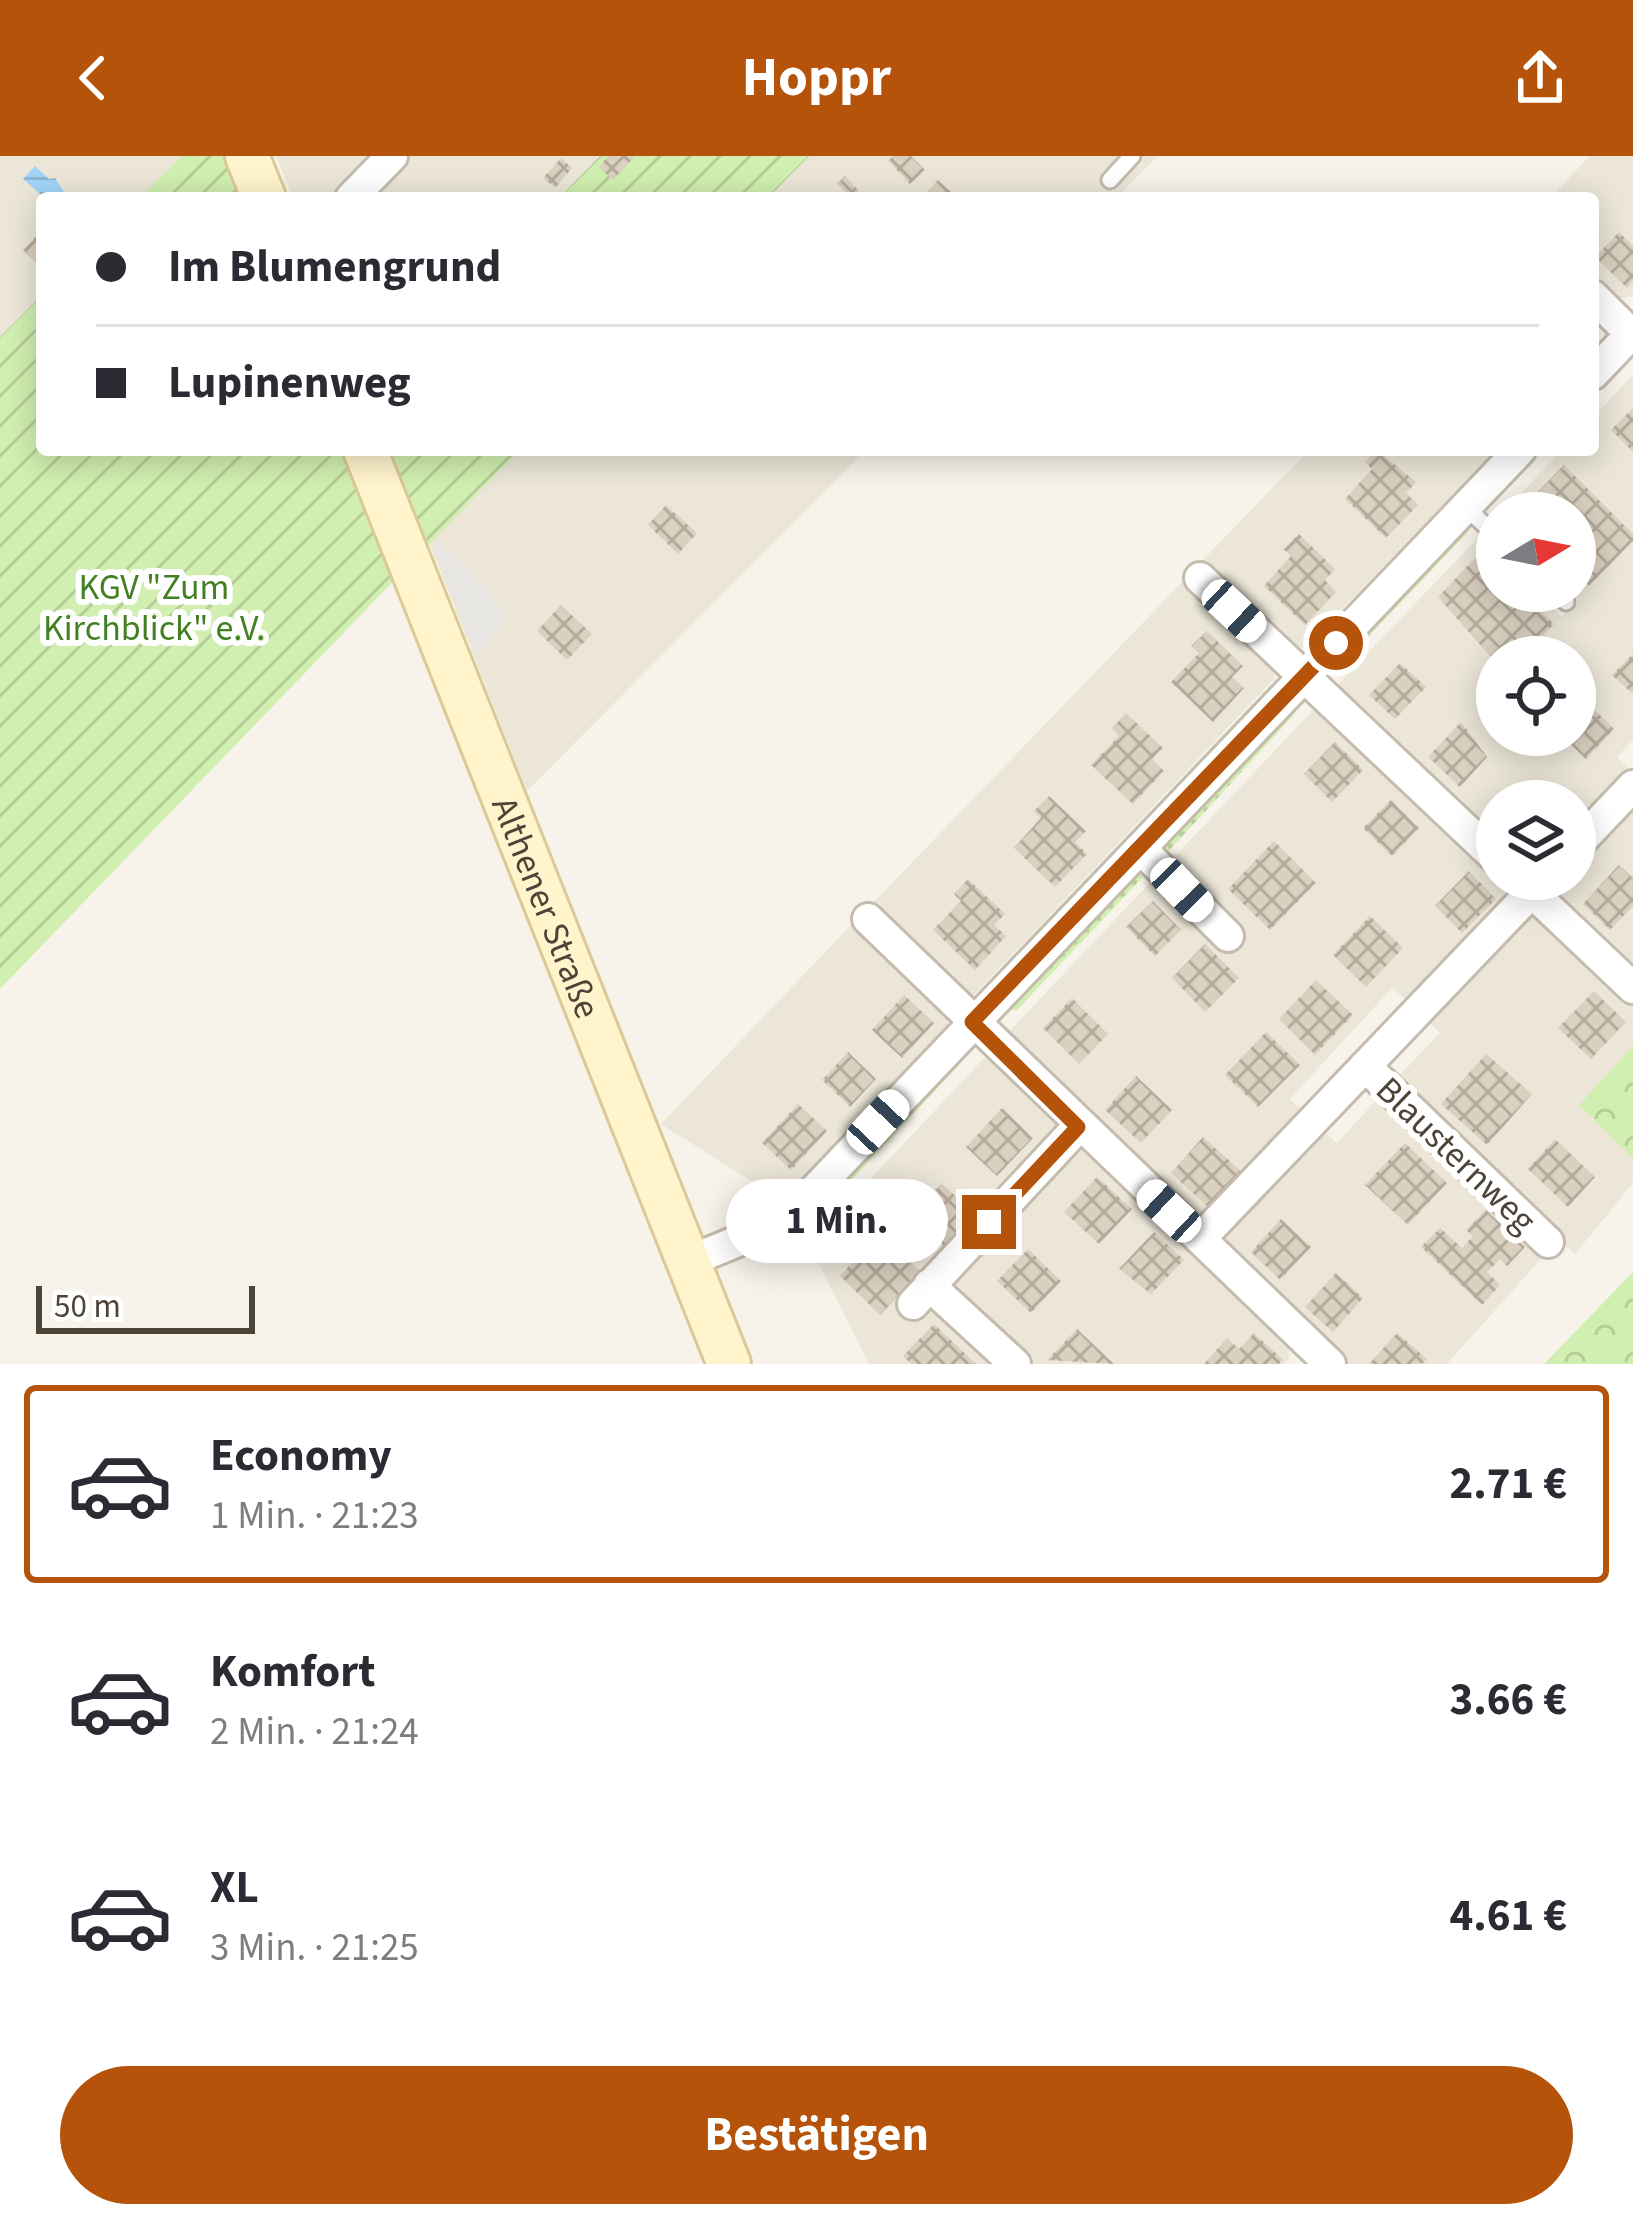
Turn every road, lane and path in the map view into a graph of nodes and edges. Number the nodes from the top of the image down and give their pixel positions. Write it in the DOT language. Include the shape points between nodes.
graph roads {
  1 [pos="247,156"];
  2 [pos="392,156"];
  3 [pos="1132,156"];
  4 [pos="1110,180"];
  5 [pos="262,192"];
  6 [pos="357,192"];
  7 [pos="1599,302"];
  8 [pos="1632,334"];
  9 [pos="1599,368"];
  10 [pos="367,456"];
  11 [pos="1514,456"];
  12 [pos="1466,507"];
  13 [pos="1476,517"];
  14 [pos="1200,578"];
  15 [pos="1304,676"];
  16 [pos="1633,786"];
  17 [pos="1596,825"];
  18 [pos="1476,839"];
  19 [pos="1141,849"];
  20 [pos="1516,900"];
  21 [pos="1548,900"];
  22 [pos="868,919"];
  23 [pos="1228,936"];
  24 [pos="1633,988"];
  25 [pos="972,1022"];
  26 [pos="1365,1066"];
  27 [pos="1078,1127"];
  28 [pos="1200,1239"];
  29 [pos="1548,1242"];
  30 [pos="687,1262"];
  31 [pos="1314,1359"];
  32 [pos="729,1364"];
  33 [pos="1015,1364"];
  1 -- 5 [label="main road"];
  2 -- 6 [label="street"];
  3 -- 4 [label="lane"];
  7 -- 8 [label="street"];
  8 -- 9 [label="street"];
  10 -- 30 [label="main road, Althener Straße"];
  11 -- 12 [label="street"];
  12 -- 13 [label="lane"];
  12 -- 15 [label="street"];
  14 -- 15 [label="street"];
  15 -- 18 [label="street"];
  15 -- 19 [label="street"];
  16 -- 17 [label="street"];
  19 -- 23 [label="street"];
  19 -- 25 [label="street"];
  20 -- 26 [label="street, Blausternweg"];
  21 -- 24 [label="street"];
  22 -- 25 [label="street"];
  25 -- 27 [label="street"];
  25 -- 30 [label="street" via="784,1222"];
  26 -- 28 [label="street, Blausternweg"];
  26 -- 29 [label="street, Blausternweg"];
  27 -- 28 [label="street"];
  27 -- 33 [label="street" via="921,1294"];
  28 -- 31 [label="street"];
  30 -- 32 [label="main road, Althener Straße"];
}
